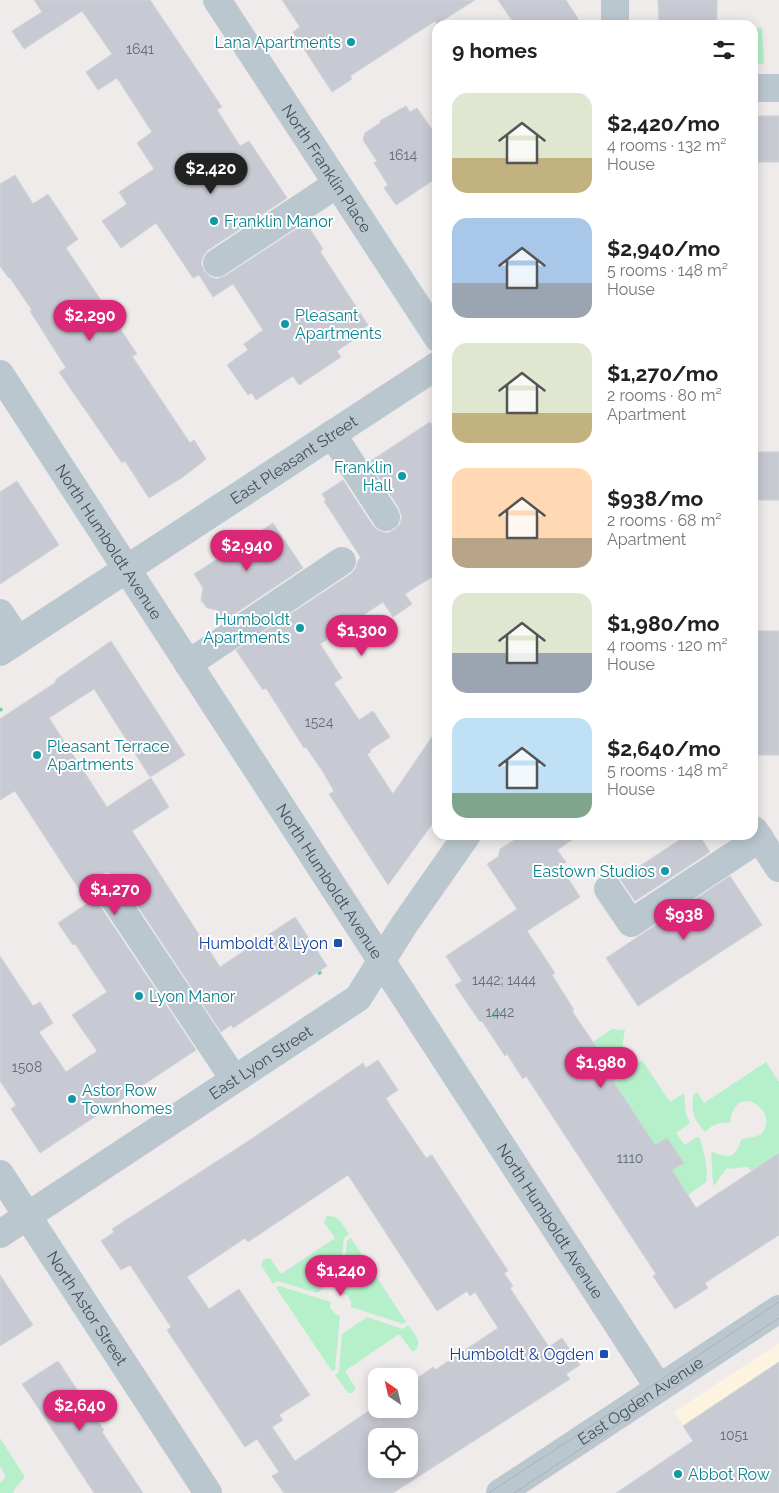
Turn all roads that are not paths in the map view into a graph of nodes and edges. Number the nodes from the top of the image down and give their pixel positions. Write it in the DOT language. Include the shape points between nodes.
graph roads {
  1 [pos="218,0"];
  2 [pos="615,0"];
  3 [pos="615,20"];
  4 [pos="758,88"];
  5 [pos="779,88"];
  6 [pos="337,184"];
  7 [pos="217,263"];
  8 [pos="432,329"];
  9 [pos="432,369"];
  10 [pos="0,374"];
  11 [pos="332,434"];
  12 [pos="386,516"];
  13 [pos="342,561"];
  14 [pos="127,569"];
  15 [pos="0,613"];
  16 [pos="9,646"];
  17 [pos="188,664"];
  18 [pos="464,840"];
  19 [pos="768,845"];
  20 [pos="107,888"];
  21 [pos="608,889"];
  22 [pos="381,960"];
  23 [pos="234,1079"];
  24 [pos="0,1174"];
  25 [pos="27,1216"];
  26 [pos="0,1234"];
  27 [pos="779,1309"];
  28 [pos="659,1388"];
  29 [pos="208,1493"];
  30 [pos="500,1493"];
  1 -- 6 [label="street, North Franklin Place"];
  2 -- 3 [label="street"];
  4 -- 5 [label="street"];
  6 -- 7 [label="street"];
  6 -- 8 [label="street, North Franklin Place"];
  9 -- 11 [label="street, East Pleasant Street"];
  10 -- 14 [label="street, North Humboldt Avenue"];
  11 -- 12 [label="street"];
  11 -- 14 [label="street, East Pleasant Street"];
  13 -- 17 [label="street"];
  14 -- 16 [label="street, East Pleasant Street"];
  14 -- 17 [label="street, North Humboldt Avenue"];
  15 -- 16 [label="street"];
  17 -- 22 [label="street, North Humboldt Avenue"];
  18 -- 22 [label="street, East Lyon Street"];
  19 -- 21 [label="street" via="631,923"];
  20 -- 23 [label="street"];
  22 -- 23 [label="street, East Lyon Street" via="358,998"];
  22 -- 28 [label="street, North Humboldt Avenue"];
  23 -- 25 [label="street, East Lyon Street"];
  24 -- 25 [label="street, North Astor Street"];
  25 -- 26 [label="street, East Lyon Street"];
  25 -- 29 [label="street, North Astor Street"];
  27 -- 28 [label="street, East Ogden Avenue"];
  28 -- 30 [label="street, East Ogden Avenue"];
}
